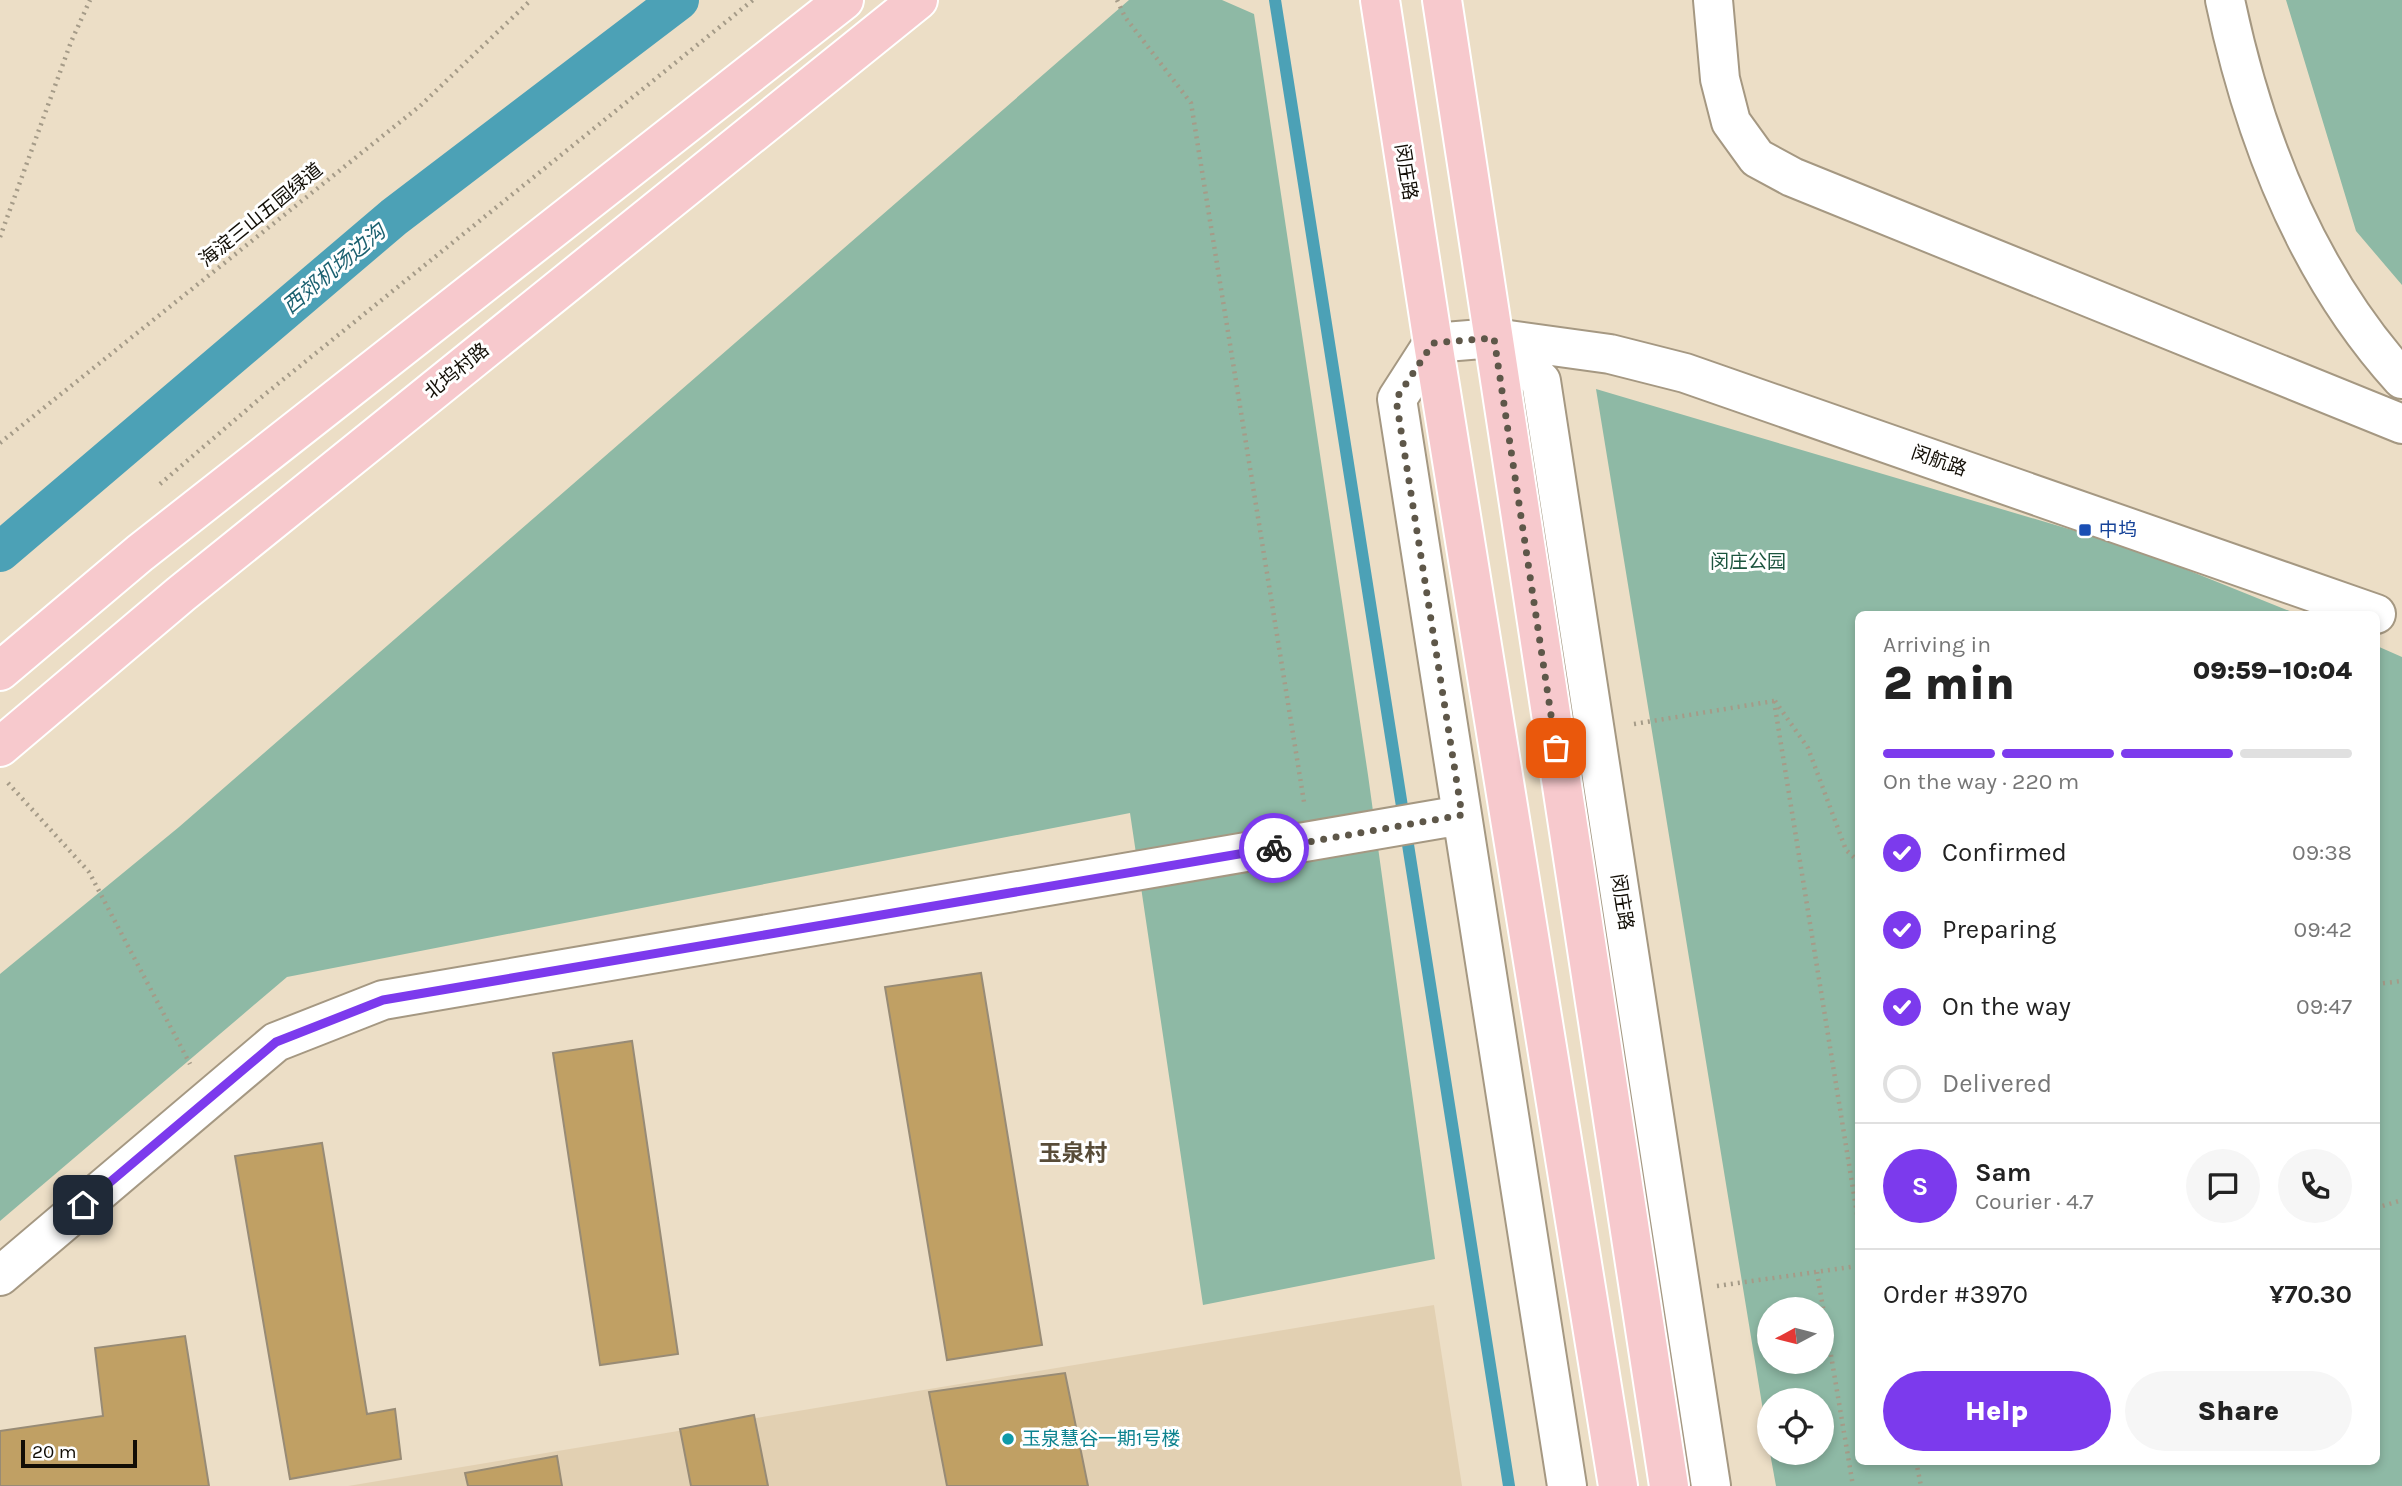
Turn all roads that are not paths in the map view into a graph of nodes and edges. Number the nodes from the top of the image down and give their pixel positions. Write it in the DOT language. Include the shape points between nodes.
graph roads {
  1 [pos="844,0"];
  2 [pos="918,0"];
  3 [pos="1380,0"];
  4 [pos="1442,0"];
  5 [pos="1713,0"];
  6 [pos="2225,0"];
  7 [pos="1494,338"];
  8 [pos="1433,343"];
  9 [pos="2402,379"];
  10 [pos="2402,424"];
  11 [pos="2367,611"];
  12 [pos="2380,616"];
  13 [pos="2402,624"];
  14 [pos="0,671"];
  15 [pos="0,747"];
  16 [pos="1462,815"];
  17 [pos="0,1276"];
  18 [pos="1567,1486"];
  19 [pos="1618,1486"];
  20 [pos="1669,1486"];
  21 [pos="1712,1486"];
  1 -- 14 [label="main road" via="140,553"];
  2 -- 15 [label="main road, 北坞村路" via="191,585"];
  3 -- 8 [label="main road, 闵庄路"];
  4 -- 7 [label="main road"];
  5 -- 10 [label="street" via="1720,79 1731,122 1757,158 1792,177"];
  6 -- 9 [label="street" via="2261,135 2296,222 2343,303"];
  7 -- 8 [label="street, 闵航路"];
  7 -- 11 [label="street, 闵航路" via="1610,354 1685,373"];
  7 -- 20 [label="main road"];
  7 -- 21 [label="street, 闵庄路" via="1541,381"];
  8 -- 16 [label="street" via="1396,399"];
  8 -- 19 [label="main road, 闵庄路"];
  12 -- 13 [label="street, 闵航路"];
  16 -- 17 [label="street" via="383,1000 276,1042"];
  16 -- 18 [label="street"];
}
